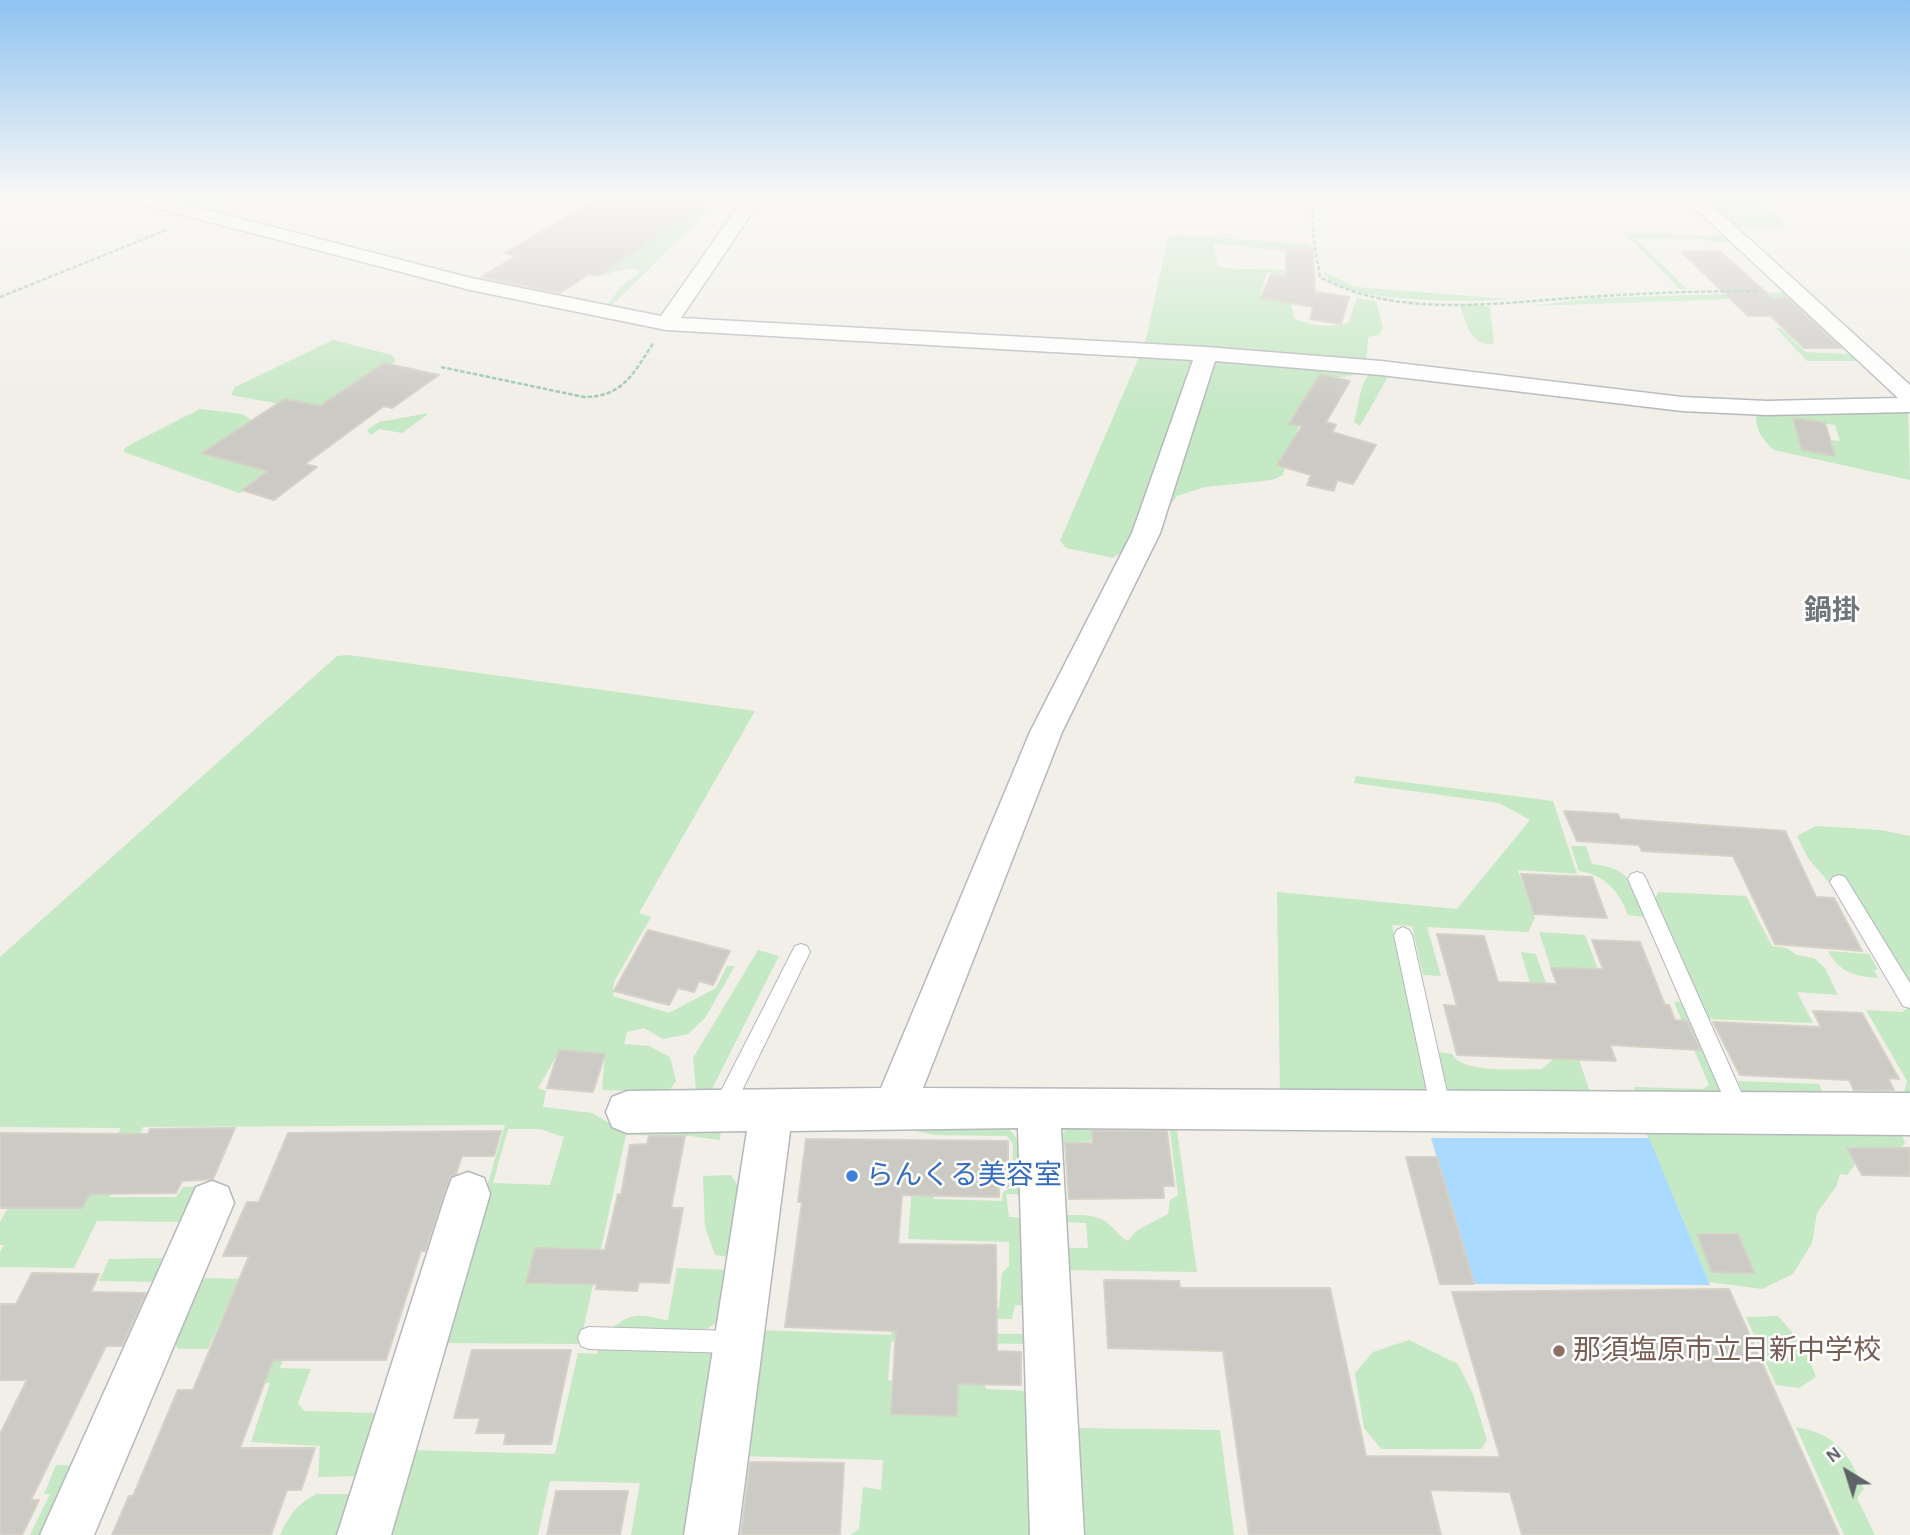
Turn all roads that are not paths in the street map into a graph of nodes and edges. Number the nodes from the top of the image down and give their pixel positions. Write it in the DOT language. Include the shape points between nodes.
graph roads {
  1 [pos="403,267"];
  2 [pos="706,267"];
  3 [pos="1768,267"];
  4 [pos="667,324"];
  5 [pos="1206,354"];
  6 [pos="1910,397"];
  7 [pos="1910,405"];
  8 [pos="1637,879"];
  9 [pos="1839,882"];
  10 [pos="1403,935"];
  11 [pos="801,952"];
  12 [pos="1910,1000"];
  13 [pos="894,1107"];
  14 [pos="1039,1107"];
  15 [pos="772,1110"];
  16 [pos="1441,1110"];
  17 [pos="722,1111"];
  18 [pos="627,1112"];
  19 [pos="1740,1113"];
  20 [pos="1910,1114"];
  21 [pos="468,1194"];
  22 [pos="212,1203"];
  23 [pos="589,1338"];
  24 [pos="738,1342"];
  25 [pos="67,1535"];
  26 [pos="364,1535"];
  27 [pos="711,1535"];
  28 [pos="1057,1535"];
  1 -- 4 [label="street"];
  2 -- 4 [label="street"];
  3 -- 6 [label="street"];
  4 -- 5 [label="street"];
  5 -- 7 [label="street" via="1381,368 1682,404 1767,408"];
  5 -- 13 [label="street" via="1146,533 1046,732"];
  8 -- 19 [label="lane"];
  9 -- 12 [label="lane"];
  10 -- 16 [label="lane"];
  11 -- 17 [label="lane"];
  13 -- 14 [label="street"];
  13 -- 15 [label="street"];
  14 -- 16 [label="street"];
  14 -- 28 [label="street"];
  15 -- 17 [label="street"];
  15 -- 24 [label="street"];
  16 -- 19 [label="street"];
  17 -- 18 [label="street"];
  19 -- 20 [label="street"];
  21 -- 26 [label="street"];
  22 -- 25 [label="street"];
  23 -- 24 [label="lane"];
  24 -- 27 [label="street"];
}
